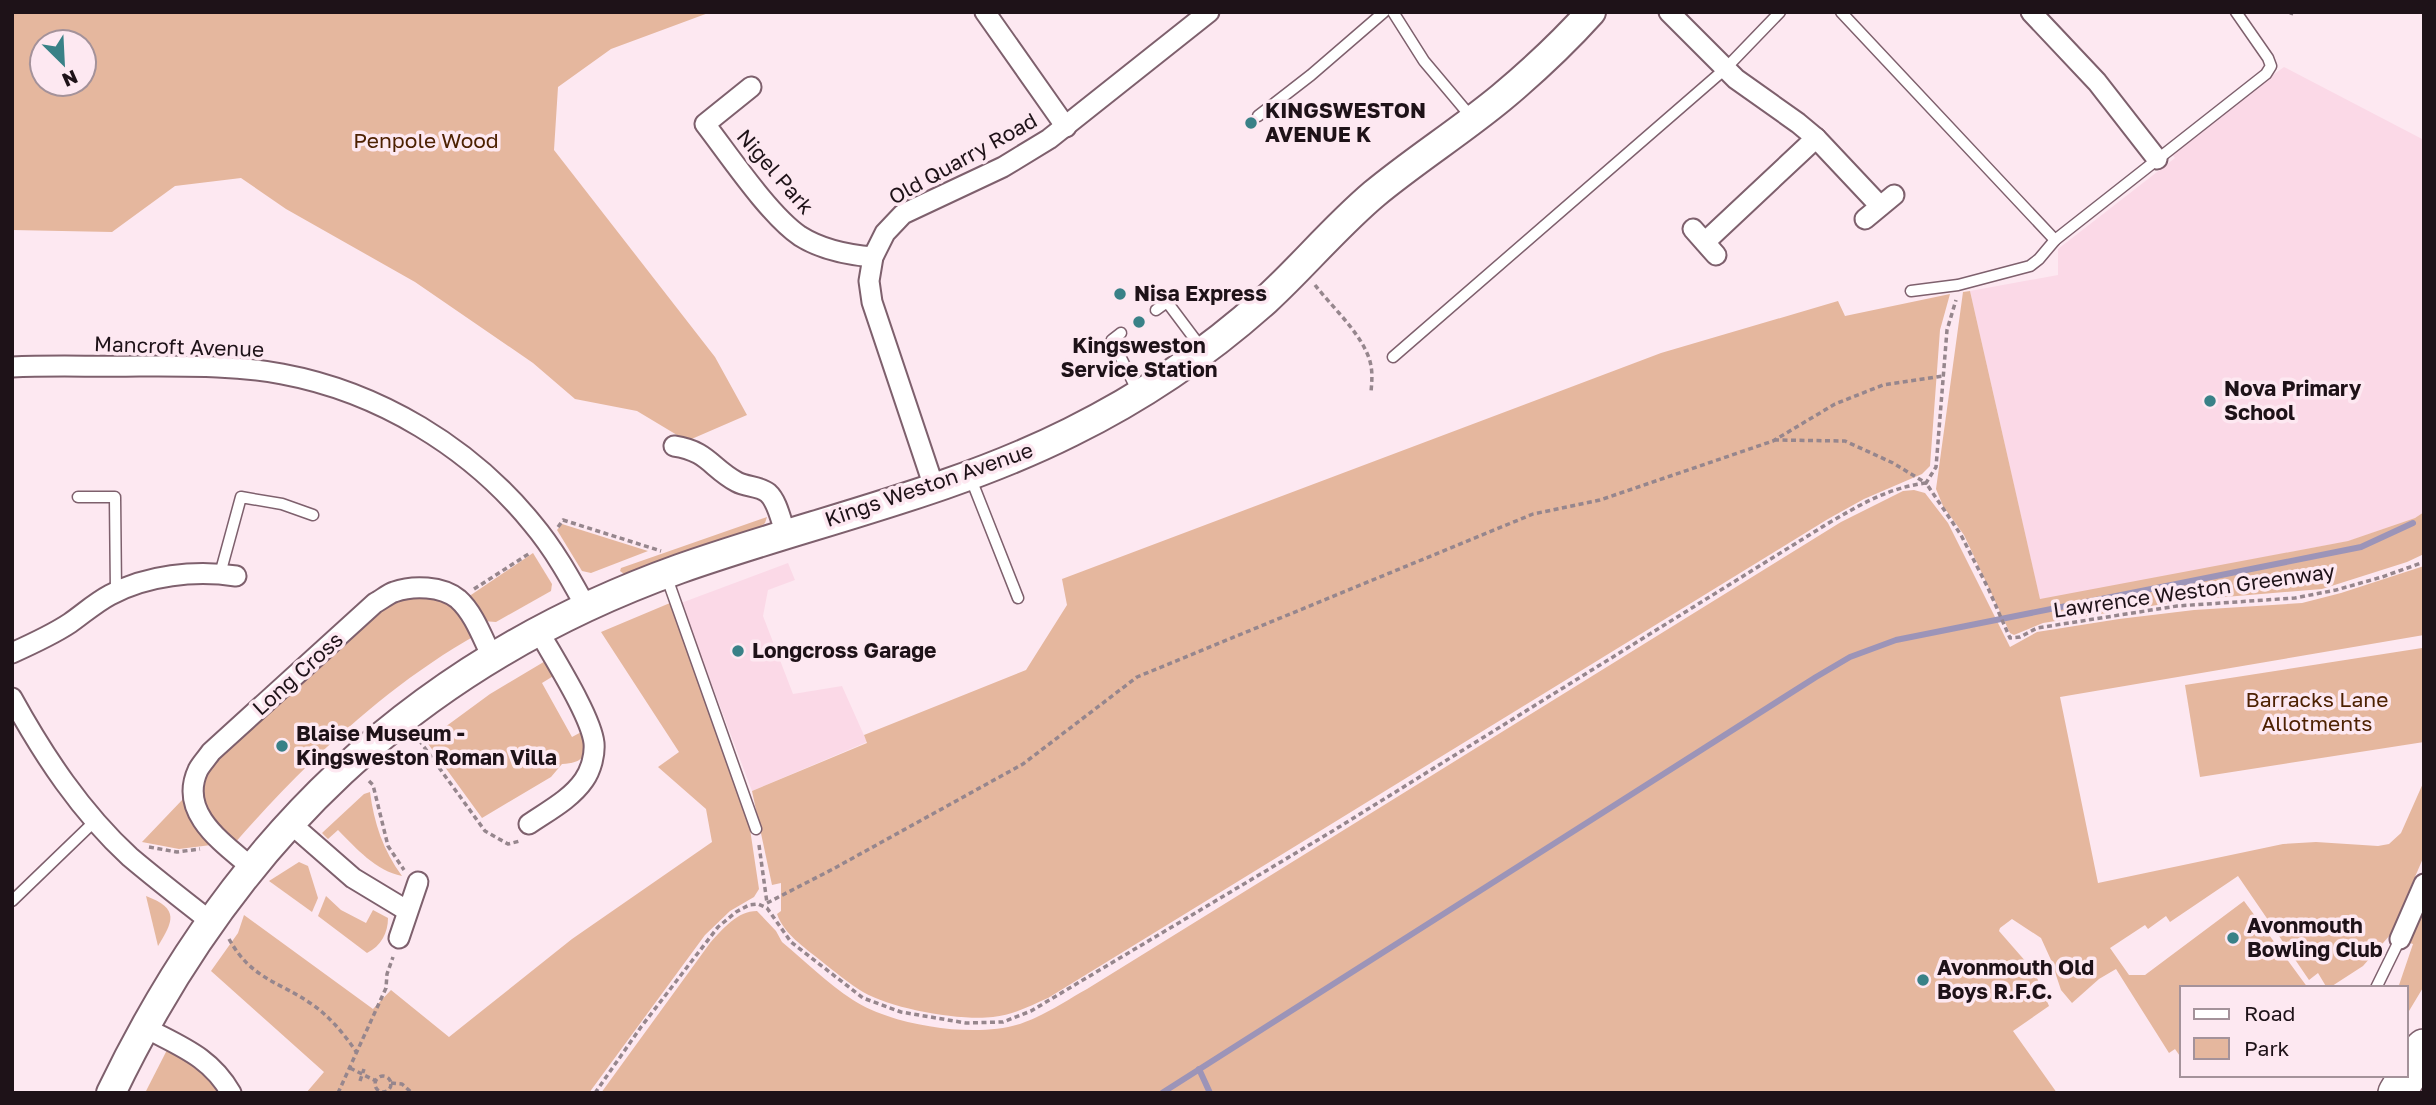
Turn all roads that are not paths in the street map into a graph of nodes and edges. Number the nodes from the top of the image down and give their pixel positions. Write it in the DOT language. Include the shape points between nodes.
graph roads {
  1 [pos="985,12"];
  2 [pos="1209,12"];
  3 [pos="1384,12"];
  4 [pos="1393,12"];
  5 [pos="1591,12"];
  6 [pos="1669,12"];
  7 [pos="1780,12"];
  8 [pos="1841,12"];
  9 [pos="2031,12"];
  10 [pos="2236,12"];
  11 [pos="1725,69"];
  12 [pos="751,87"];
  13 [pos="1258,116"];
  14 [pos="1473,119"];
  15 [pos="1066,127"];
  16 [pos="1816,138"];
  17 [pos="2157,159"];
  18 [pos="1865,219"];
  19 [pos="2055,240"];
  20 [pos="1705,242"];
  21 [pos="873,257"];
  22 [pos="1911,291"];
  23 [pos="1156,310"];
  24 [pos="1121,333"];
  25 [pos="1204,351"];
  26 [pos="1393,357"];
  27 [pos="12,367"];
  28 [pos="1140,396"];
  29 [pos="674,446"];
  30 [pos="969,475"];
  31 [pos="934,487"];
  32 [pos="78,497"];
  33 [pos="313,515"];
  34 [pos="786,534"];
  35 [pos="666,574"];
  36 [pos="228,575"];
  37 [pos="116,592"];
  38 [pos="1018,598"];
  39 [pos="586,607"];
  40 [pos="538,631"];
  41 [pos="12,653"];
  42 [pos="492,657"];
  43 [pos="12,698"];
  44 [pos="95,821"];
  45 [pos="290,823"];
  46 [pos="529,824"];
  47 [pos="756,829"];
  48 [pos="251,867"];
  49 [pos="418,881"];
  50 [pos="2424,884"];
  51 [pos="12,901"];
  52 [pos="407,910"];
  53 [pos="220,930"];
  54 [pos="399,939"];
  55 [pos="2400,939"];
  56 [pos="2377,986"];
  57 [pos="144,1027"];
  58 [pos="2424,1048"];
  59 [pos="2408,1075"];
  60 [pos="2407,1077"];
  61 [pos="111,1093"];
  62 [pos="231,1093"];
  63 [pos="2397,1093"];
  1 -- 15 [label="street"];
  2 -- 15 [label="street, Old Quarry Road"];
  3 -- 13 [label="lane"];
  4 -- 14 [label="lane" via="1424,61"];
  5 -- 14 [label="street, Kings Weston Avenue" via="1572,34"];
  6 -- 11 [label="street"];
  7 -- 11 [label="lane"];
  8 -- 19 [label="lane"];
  9 -- 17 [label="street" via="2097,82"];
  10 -- 17 [label="lane" via="2268,58 2270,70"];
  11 -- 16 [label="street"];
  11 -- 26 [label="lane"];
  12 -- 21 [label="street, Nigel Park" via="705,124 792,229 826,247"];
  14 -- 25 [label="street, Kings Weston Avenue" via="1376,192 1300,268"];
  15 -- 21 [label="street, Old Quarry Road" via="1003,167 903,214 885,233"];
  16 -- 18 [label="street" via="1887,201"];
  16 -- 20 [label="street"];
  17 -- 19 [label="lane"];
  19 -- 22 [label="lane" via="2030,266 1958,285"];
  21 -- 31 [label="street, Old Quarry Road" via="872,302"];
  23 -- 25 [label="lane" via="1167,302"];
  24 -- 28 [label="lane" via="1112,340"];
  25 -- 28 [label="street, Kings Weston Avenue"];
  27 -- 39 [label="street, Mancroft Avenue" via="242,368 312,380 363,397 443,442 487,475 547,542"];
  28 -- 30 [label="street, Kings Weston Avenue" via="1003,464"];
  29 -- 34 [label="street" via="698,453 734,480 768,493"];
  30 -- 31 [label="street, Kings Weston Avenue"];
  30 -- 38 [label="lane"];
  31 -- 34 [label="street, Kings Weston Avenue"];
  32 -- 37 [label="lane" via="115,497"];
  33 -- 36 [label="lane" via="241,497"];
  34 -- 35 [label="street"];
  35 -- 39 [label="street"];
  35 -- 47 [label="lane"];
  36 -- 37 [label="street" via="175,575"];
  37 -- 41 [label="street" via="57,631"];
  39 -- 40 [label="street"];
  40 -- 42 [label="street"];
  40 -- 46 [label="street" via="588,721 594,743 585,780"];
  42 -- 45 [label="street" via="403,718"];
  42 -- 48 [label="street, Long Cross" via="458,599 433,589 413,588 375,603 211,752 198,769 193,800 199,816 208,830"];
  43 -- 44 [label="street" via="54,769"];
  44 -- 51 [label="lane"];
  44 -- 53 [label="street"];
  45 -- 48 [label="street"];
  45 -- 52 [label="street" via="353,878"];
  48 -- 53 [label="street"];
  49 -- 52 [label="street"];
  50 -- 55 [label="street"];
  52 -- 54 [label="street"];
  53 -- 57 [label="street" via="184,958"];
  55 -- 56 [label="lane"];
  57 -- 61 [label="street"];
  57 -- 62 [label="street" via="204,1059"];
  58 -- 59 [label="highway"];
  60 -- 63 [label="highway"];
}
